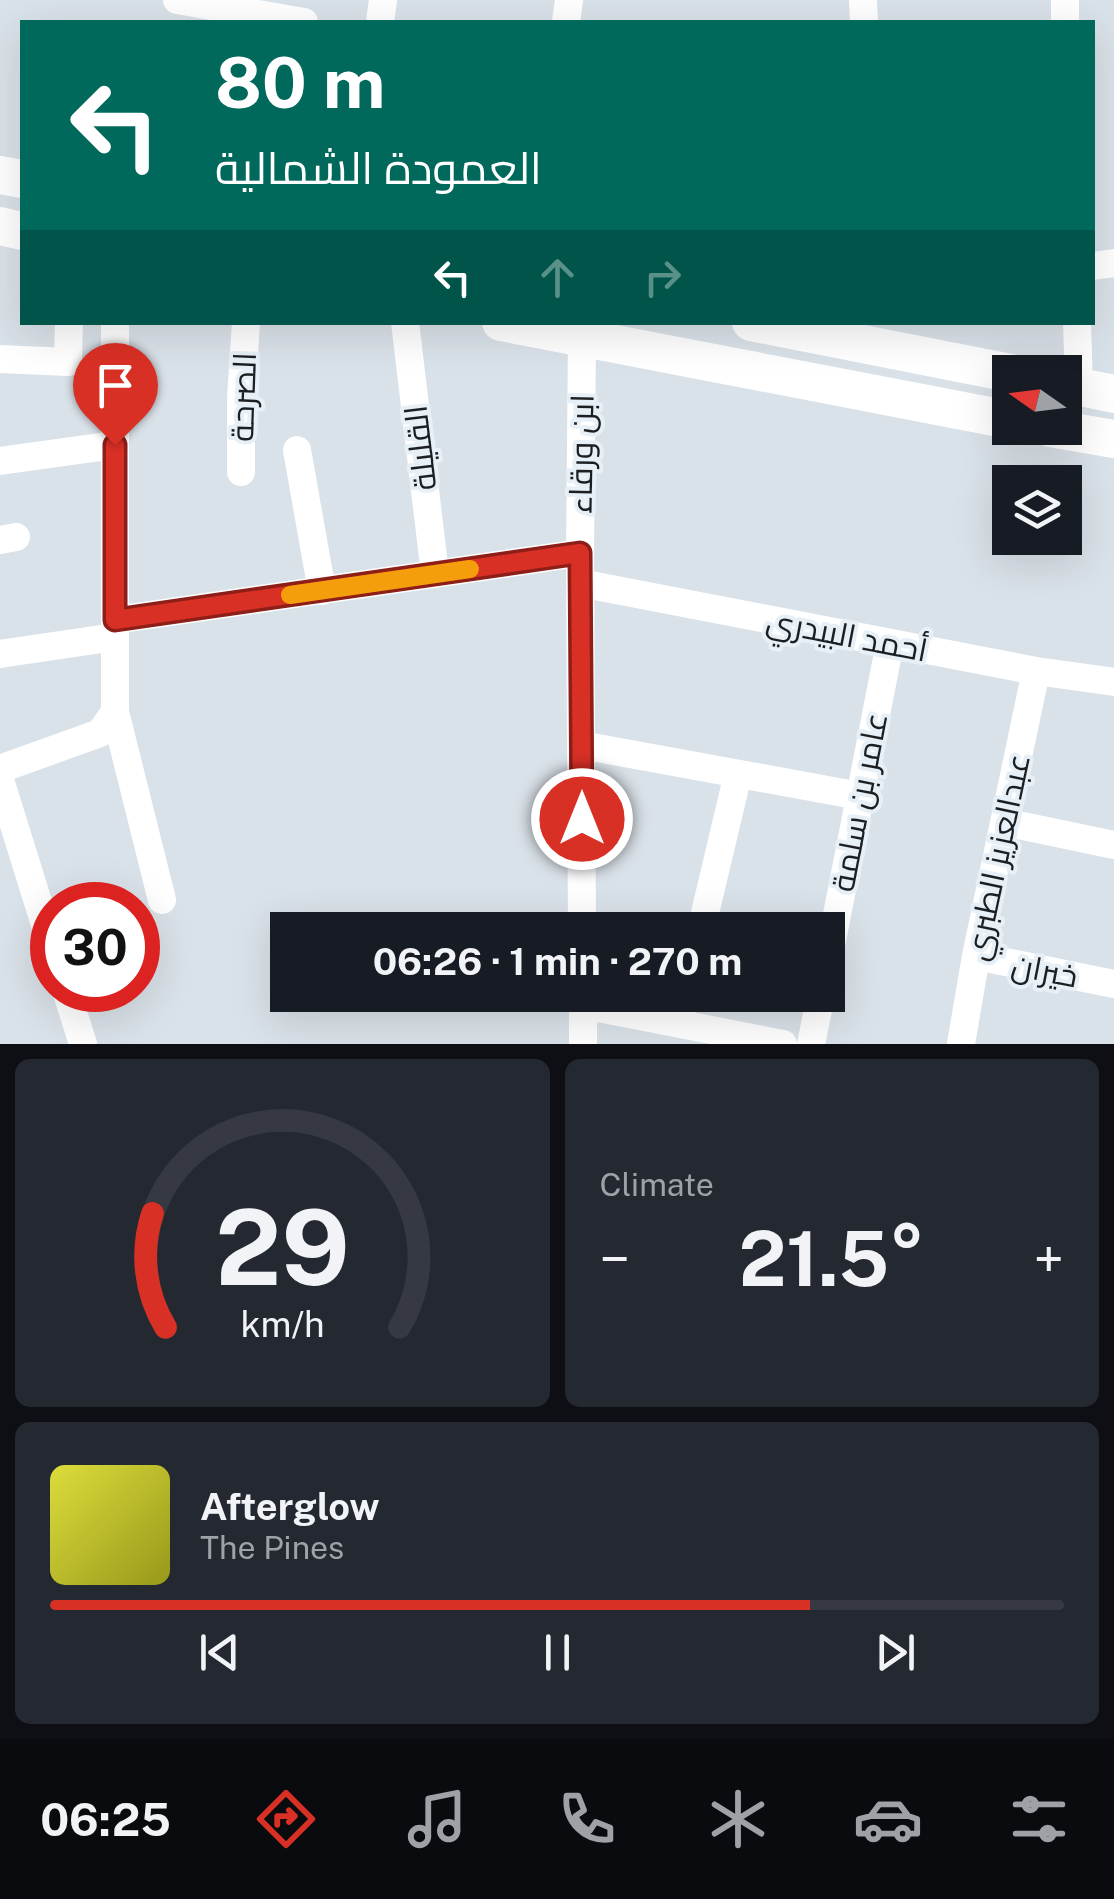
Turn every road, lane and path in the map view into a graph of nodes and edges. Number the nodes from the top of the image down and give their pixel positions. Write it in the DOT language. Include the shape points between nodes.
graph roads {
  1 [pos="177,0"];
  2 [pos="292,20"];
  3 [pos="68,325"];
  4 [pos="115,325"];
  5 [pos="246,325"];
  6 [pos="406,325"];
  7 [pos="516,325"];
  8 [pos="779,325"];
  9 [pos="1077,325"];
  10 [pos="864,334"];
  11 [pos="582,338"];
  12 [pos="0,358"];
  13 [pos="992,369"];
  14 [pos="1086,388"];
  15 [pos="992,417"];
  16 [pos="1082,434"];
  17 [pos="1114,439"];
  18 [pos="115,445"];
  19 [pos="297,450"];
  20 [pos="0,461"];
  21 [pos="241,472"];
  22 [pos="580,553"];
  23 [pos="435,574"];
  24 [pos="580,583"];
  25 [pos="322,590"];
  26 [pos="115,628"];
  27 [pos="890,643"];
  28 [pos="0,654"];
  29 [pos="1036,671"];
  30 [pos="1114,682"];
  31 [pos="114,712"];
  32 [pos="581,745"];
  33 [pos="0,768"];
  34 [pos="738,774"];
  35 [pos="0,780"];
  36 [pos="860,796"];
  37 [pos="1004,822"];
  38 [pos="1114,845"];
  39 [pos="32,882"];
  40 [pos="162,900"];
  41 [pos="582,912"];
  42 [pos="706,912"];
  43 [pos="838,912"];
  44 [pos="976,956"];
  45 [pos="1114,984"];
  46 [pos="73,1012"];
  47 [pos="583,1012"];
  48 [pos="632,1012"];
  49 [pos="682,1012"];
  50 [pos="818,1012"];
  51 [pos="680,1024"];
  52 [pos="83,1044"];
  53 [pos="583,1044"];
  54 [pos="783,1044"];
  55 [pos="811,1044"];
  56 [pos="960,1044"];
  1 -- 2 [label="street"];
  3 -- 12 [label="street" via="68,362"];
  4 -- 18 [label="street"];
  5 -- 21 [label="street, الصرحة"];
  6 -- 23 [label="street, القليلة"];
  7 -- 11 [label="main road"];
  8 -- 10 [label="main road"];
  9 -- 14 [label="street"];
  10 -- 13 [label="main road"];
  11 -- 15 [label="main road"];
  11 -- 22 [label="street, ابن ورقاء"];
  16 -- 17 [label="main road"];
  18 -- 20 [label="street"];
  18 -- 26 [label="street"];
  19 -- 25 [label="street"];
  22 -- 23 [label="street"];
  22 -- 24 [label="street, ابن ورقاء"];
  23 -- 25 [label="street"];
  24 -- 27 [label="street, أحمد البيدري"];
  24 -- 32 [label="street, ابن ورقاء"];
  25 -- 26 [label="street"];
  26 -- 28 [label="street"];
  26 -- 31 [label="street"];
  27 -- 29 [label="street, أحمد البيدري"];
  27 -- 36 [label="street, عامر بن سلمة"];
  29 -- 30 [label="street, أحمد البيدري"];
  29 -- 37 [label="street, عبدالعزيز الطبري"];
  31 -- 33 [label="street" via="100,733"];
  31 -- 40 [label="street"];
  32 -- 34 [label="street"];
  32 -- 41 [label="street, ابن ورقاء"];
  34 -- 36 [label="street"];
  34 -- 42 [label="street"];
  35 -- 39 [label="street"];
  36 -- 43 [label="street, عامر بن سلمة"];
  37 -- 38 [label="street"];
  37 -- 44 [label="street, عبدالعزيز الطبري"];
  44 -- 45 [label="street, خيران"];
  44 -- 56 [label="street, عبدالعزيز الطبري"];
  46 -- 52 [label="street"];
  47 -- 53 [label="street"];
  48 -- 51 [label="street"];
  49 -- 51 [label="street"];
  50 -- 55 [label="street"];
  51 -- 54 [label="street"];
}
